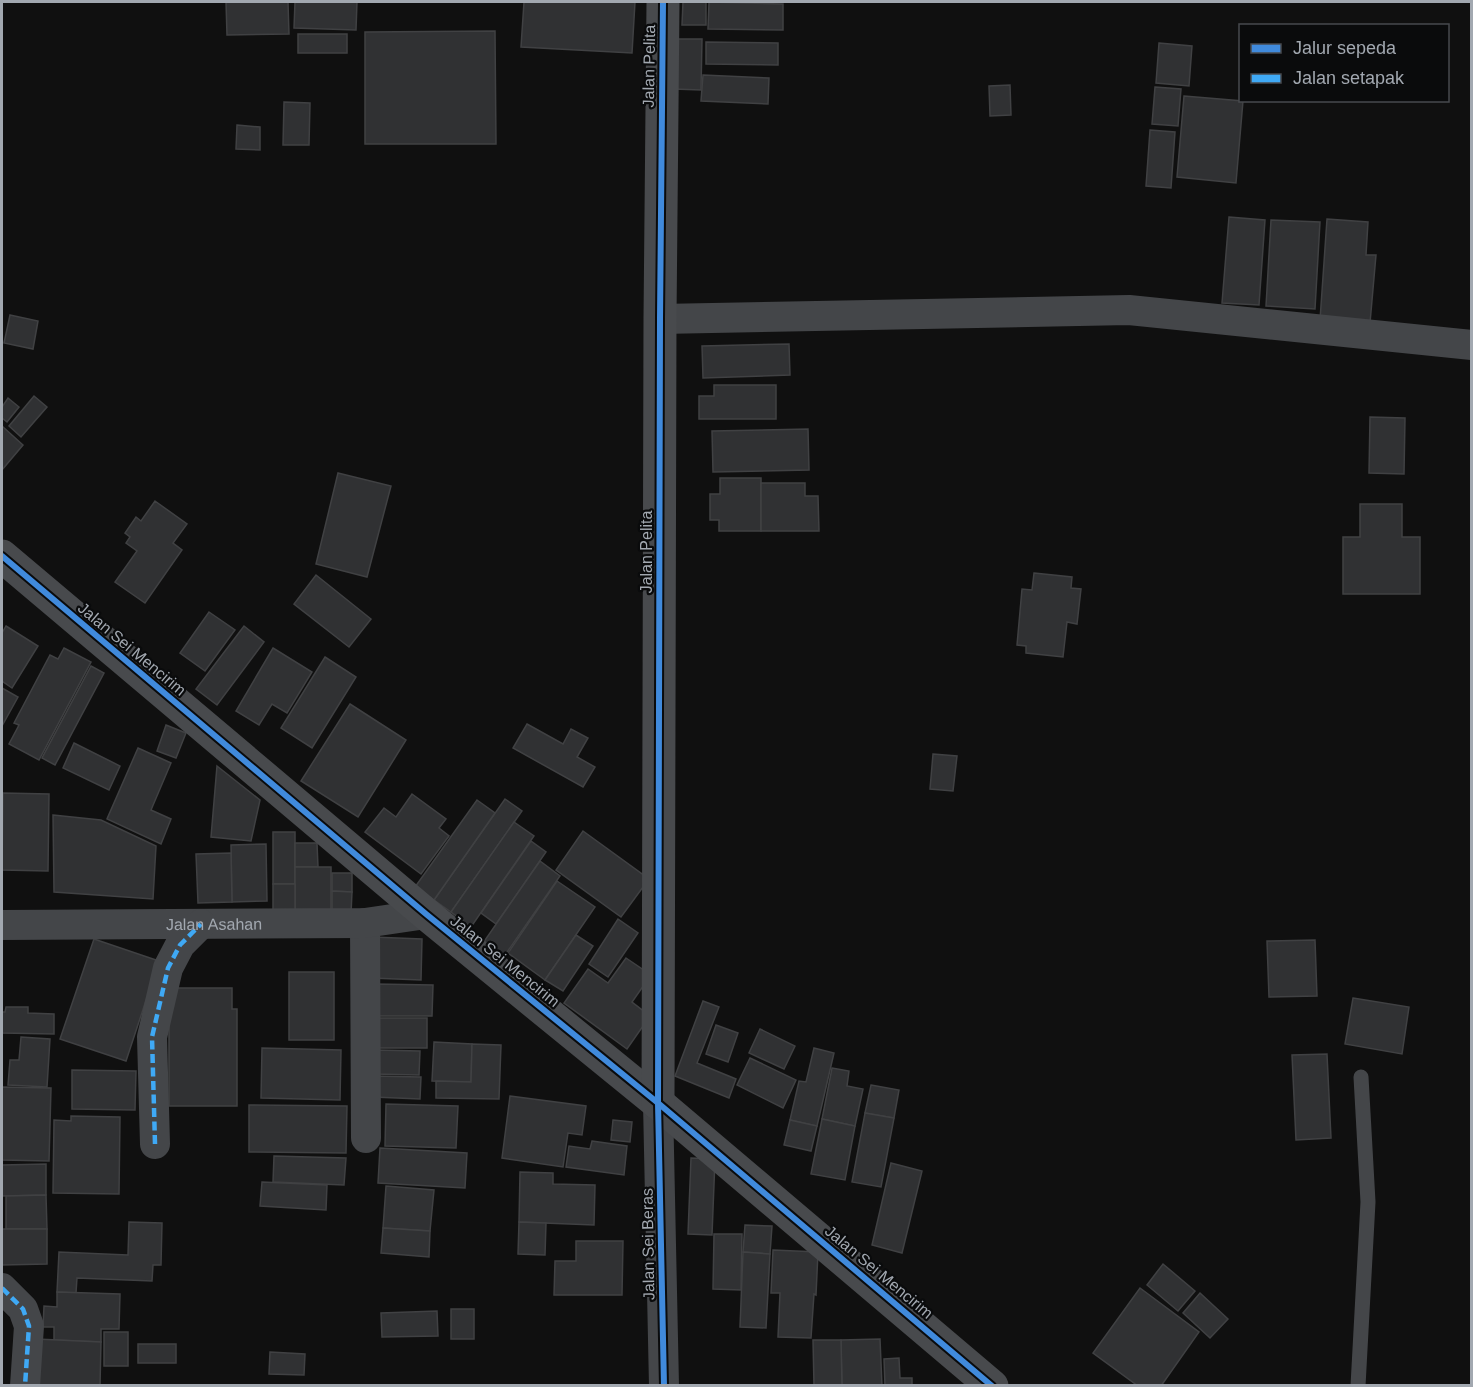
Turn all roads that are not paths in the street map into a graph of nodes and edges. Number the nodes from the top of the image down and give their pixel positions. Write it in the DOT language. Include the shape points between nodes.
graph roads {
  1 [pos="663,2"];
  2 [pos="660,319"];
  3 [pos="1472,345"];
  4 [pos="2,556"];
  5 [pos="426,914"];
  6 [pos="365,923"];
  7 [pos="201,924"];
  8 [pos="2,925"];
  9 [pos="1361,1077"];
  10 [pos="658,1103"];
  11 [pos="366,1138"];
  12 [pos="154,1144"];
  13 [pos="2,1287"];
  14 [pos="25,1386"];
  15 [pos="664,1386"];
  16 [pos="992,1386"];
  17 [pos="1358,1386"];
  1 -- 2 [label="street, Jalan Pelita"];
  2 -- 3 [label="street" via="1129,310"];
  2 -- 10 [label="street, Jalan Pelita"];
  4 -- 5 [label="street, Jalan Sei Mencirim"];
  5 -- 6 [label="street, Jalan Asahan"];
  5 -- 10 [label="street, Jalan Sei Mencirim"];
  6 -- 7 [label="street, Jalan Asahan"];
  6 -- 11 [label="street"];
  7 -- 8 [label="street, Jalan Asahan"];
  7 -- 12 [label="street" via="180,945 168,968 152,1037"];
  9 -- 17 [label="lane" via="1368,1202"];
  10 -- 15 [label="street, Jalan Sei Beras"];
  10 -- 16 [label="street, Jalan Sei Mencirim"];
  13 -- 14 [label="street" via="23,1309 29,1326"];
}
